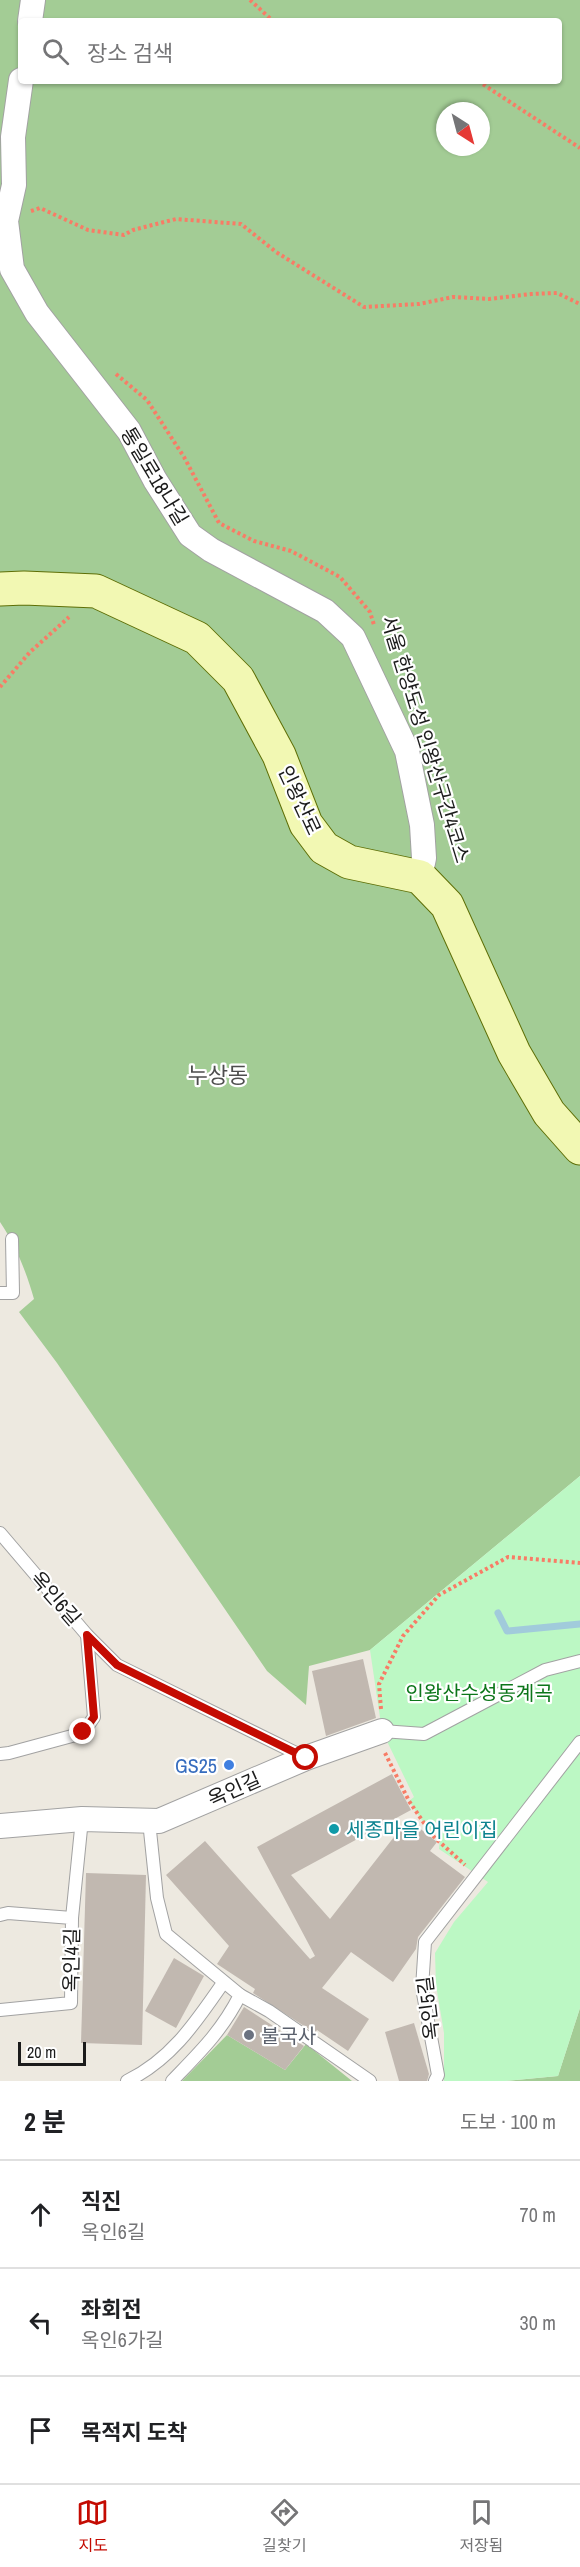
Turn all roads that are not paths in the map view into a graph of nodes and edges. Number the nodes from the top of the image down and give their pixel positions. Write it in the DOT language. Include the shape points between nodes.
graph roads {
  1 [pos="33,0"];
  2 [pos="30,18"];
  3 [pos="20,84"];
  4 [pos="0,589"];
  5 [pos="420,877"];
  6 [pos="580,1148"];
  7 [pos="12,1239"];
  8 [pos="0,1293"];
  9 [pos="0,1533"];
  10 [pos="87,1635"];
  11 [pos="580,1661"];
  12 [pos="378,1733"];
  13 [pos="580,1742"];
  14 [pos="0,1754"];
  15 [pos="306,1758"];
  16 [pos="82,1819"];
  17 [pos="148,1821"];
  18 [pos="0,1826"];
  19 [pos="0,1915"];
  20 [pos="72,1918"];
  21 [pos="223,1983"];
  22 [pos="240,1995"];
  23 [pos="0,2010"];
  24 [pos="127,2081"];
  25 [pos="172,2081"];
  26 [pos="369,2081"];
  27 [pos="435,2081"];
  1 -- 2 [label="street"];
  3 -- 5 [label="street, 통일로18나길" via="13,137 18,206 6,221 12,269 37,314 129,430 190,535 325,611 353,637 407,751 422,825 424,858"];
  4 -- 5 [label="street, 인왕산로" via="96,591 197,638 238,679 279,755 306,824 324,848 349,862"];
  5 -- 6 [label="street" via="447,905 514,1053 549,1113"];
  7 -- 8 [label="lane" via="13,1293"];
  9 -- 10 [label="lane, 옥인6길"];
  10 -- 14 [label="lane" via="94,1717 83,1732"];
  10 -- 15 [label="lane, 옥인6길" via="117,1665"];
  11 -- 12 [label="lane" via="545,1670 424,1734"];
  12 -- 15 [label="street, 옥인길"];
  13 -- 27 [label="lane, 옥인5길" via="425,1942 422,1988 438,2075"];
  15 -- 17 [label="street, 옥인길" via="159,1821"];
  16 -- 17 [label="street, 옥인길"];
  16 -- 18 [label="street, 옥인길"];
  16 -- 20 [label="lane"];
  17 -- 21 [label="lane" via="157,1898 166,1934"];
  19 -- 20 [label="lane, 옥인4길"];
  20 -- 23 [label="lane, 옥인4길" via="70,2003"];
  21 -- 22 [label="lane"];
  21 -- 24 [label="lane" via="171,2053"];
  22 -- 25 [label="lane" via="227,2020"];
  22 -- 26 [label="lane"];
}
